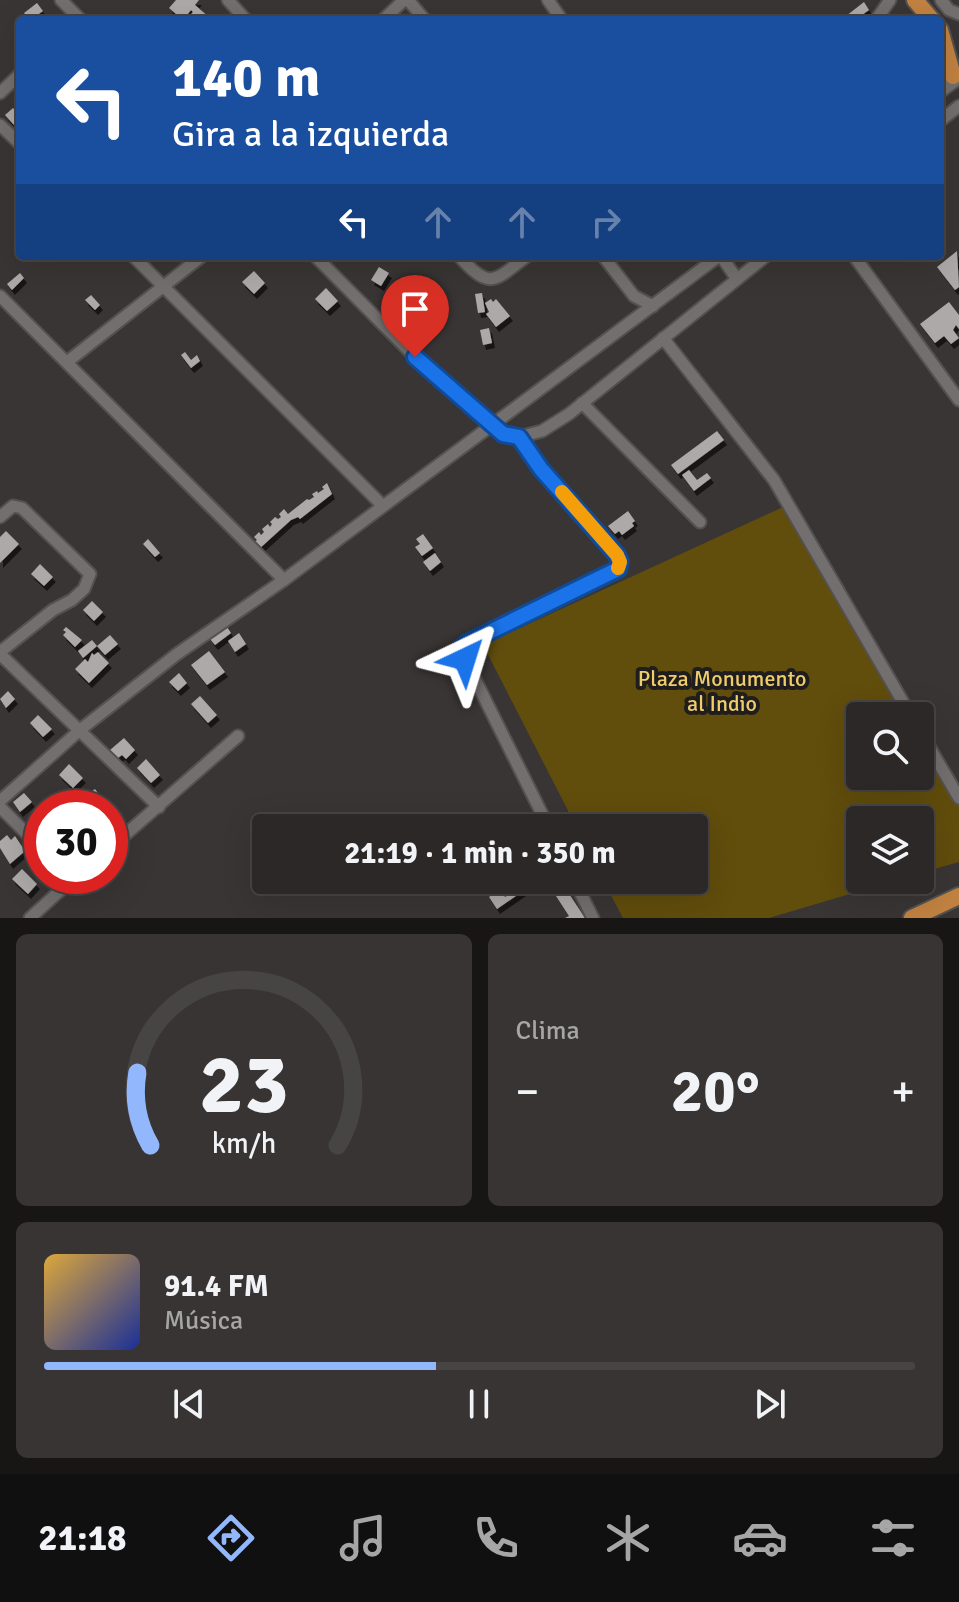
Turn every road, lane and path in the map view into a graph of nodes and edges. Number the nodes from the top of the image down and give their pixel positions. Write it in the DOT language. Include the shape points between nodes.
graph roads {
  1 [pos="61,0"];
  2 [pos="228,0"];
  3 [pos="406,0"];
  4 [pos="915,0"];
  5 [pos="941,0"];
  6 [pos="959,14"];
  7 [pos="75,16"];
  8 [pos="242,16"];
  9 [pos="388,16"];
  10 [pos="421,16"];
  11 [pos="929,16"];
  12 [pos="949,58"];
  13 [pos="16,78"];
  14 [pos="955,82"];
  15 [pos="0,93"];
  16 [pos="0,125"];
  17 [pos="16,140"];
  18 [pos="137,260"];
  19 [pos="197,260"];
  20 [pos="319,260"];
  21 [pos="463,260"];
  22 [pos="522,260"];
  23 [pos="606,260"];
  24 [pos="715,260"];
  25 [pos="723,260"];
  26 [pos="761,260"];
  27 [pos="857,260"];
  28 [pos="737,279"];
  29 [pos="163,286"];
  30 [pos="0,296"];
  31 [pos="653,306"];
  32 [pos="663,338"];
  33 [pos="67,362"];
  34 [pos="959,400"];
  35 [pos="582,403"];
  36 [pos="494,425"];
  37 [pos="519,437"];
  38 [pos="382,505"];
  39 [pos="0,517"];
  40 [pos="700,522"];
  41 [pos="284,580"];
  42 [pos="0,653"];
  43 [pos="903,702"];
  44 [pos="80,730"];
  45 [pos="238,736"];
  46 [pos="934,755"];
  47 [pos="959,798"];
  48 [pos="0,804"];
  49 [pos="159,807"];
  50 [pos="542,814"];
  51 [pos="24,830"];
  52 [pos="128,833"];
  53 [pos="55,894"];
  54 [pos="581,894"];
  55 [pos="959,896"];
  56 [pos="938,914"];
  57 [pos="30,918"];
  58 [pos="593,918"];
  59 [pos="912,918"];
  1 -- 7 [label="street"];
  2 -- 8 [label="street"];
  3 -- 9 [label="street"];
  3 -- 10 [label="street"];
  4 -- 11 [label="highway"];
  5 -- 6 [label="street"];
  12 -- 14 [label="highway"];
  13 -- 15 [label="street"];
  16 -- 17 [label="street"];
  18 -- 29 [label="street"];
  19 -- 29 [label="street"];
  20 -- 36 [label="street" via="435,377"];
  21 -- 22 [label="street" via="490,280"];
  23 -- 31 [label="street" via="634,296"];
  24 -- 31 [label="street"];
  25 -- 28 [label="street"];
  26 -- 28 [label="street"];
  27 -- 34 [label="street"];
  28 -- 32 [label="street"];
  29 -- 33 [label="street"];
  29 -- 38 [label="street"];
  30 -- 33 [label="street"];
  31 -- 36 [label="street"];
  32 -- 35 [label="street"];
  32 -- 43 [label="street" via="774,480"];
  33 -- 41 [label="street"];
  35 -- 37 [label="street" via="542,431"];
  35 -- 40 [label="street"];
  36 -- 37 [label="street" via="503,434"];
  36 -- 38 [label="street"];
  37 -- 50 [label="street" via="620,562 618,569 462,647"];
  38 -- 41 [label="street"];
  39 -- 42 [label="street" via="13,506 22,508 90,574 72,600"];
  41 -- 44 [label="street"];
  42 -- 44 [label="street"];
  44 -- 48 [label="street"];
  44 -- 49 [label="street"];
  45 -- 49 [label="street"];
  46 -- 47 [label="street"];
  48 -- 51 [label="street"];
  49 -- 52 [label="street"];
  53 -- 57 [label="street"];
  54 -- 58 [label="street"];
  55 -- 56 [label="highway"];
  56 -- 59 [label="highway"];
}
